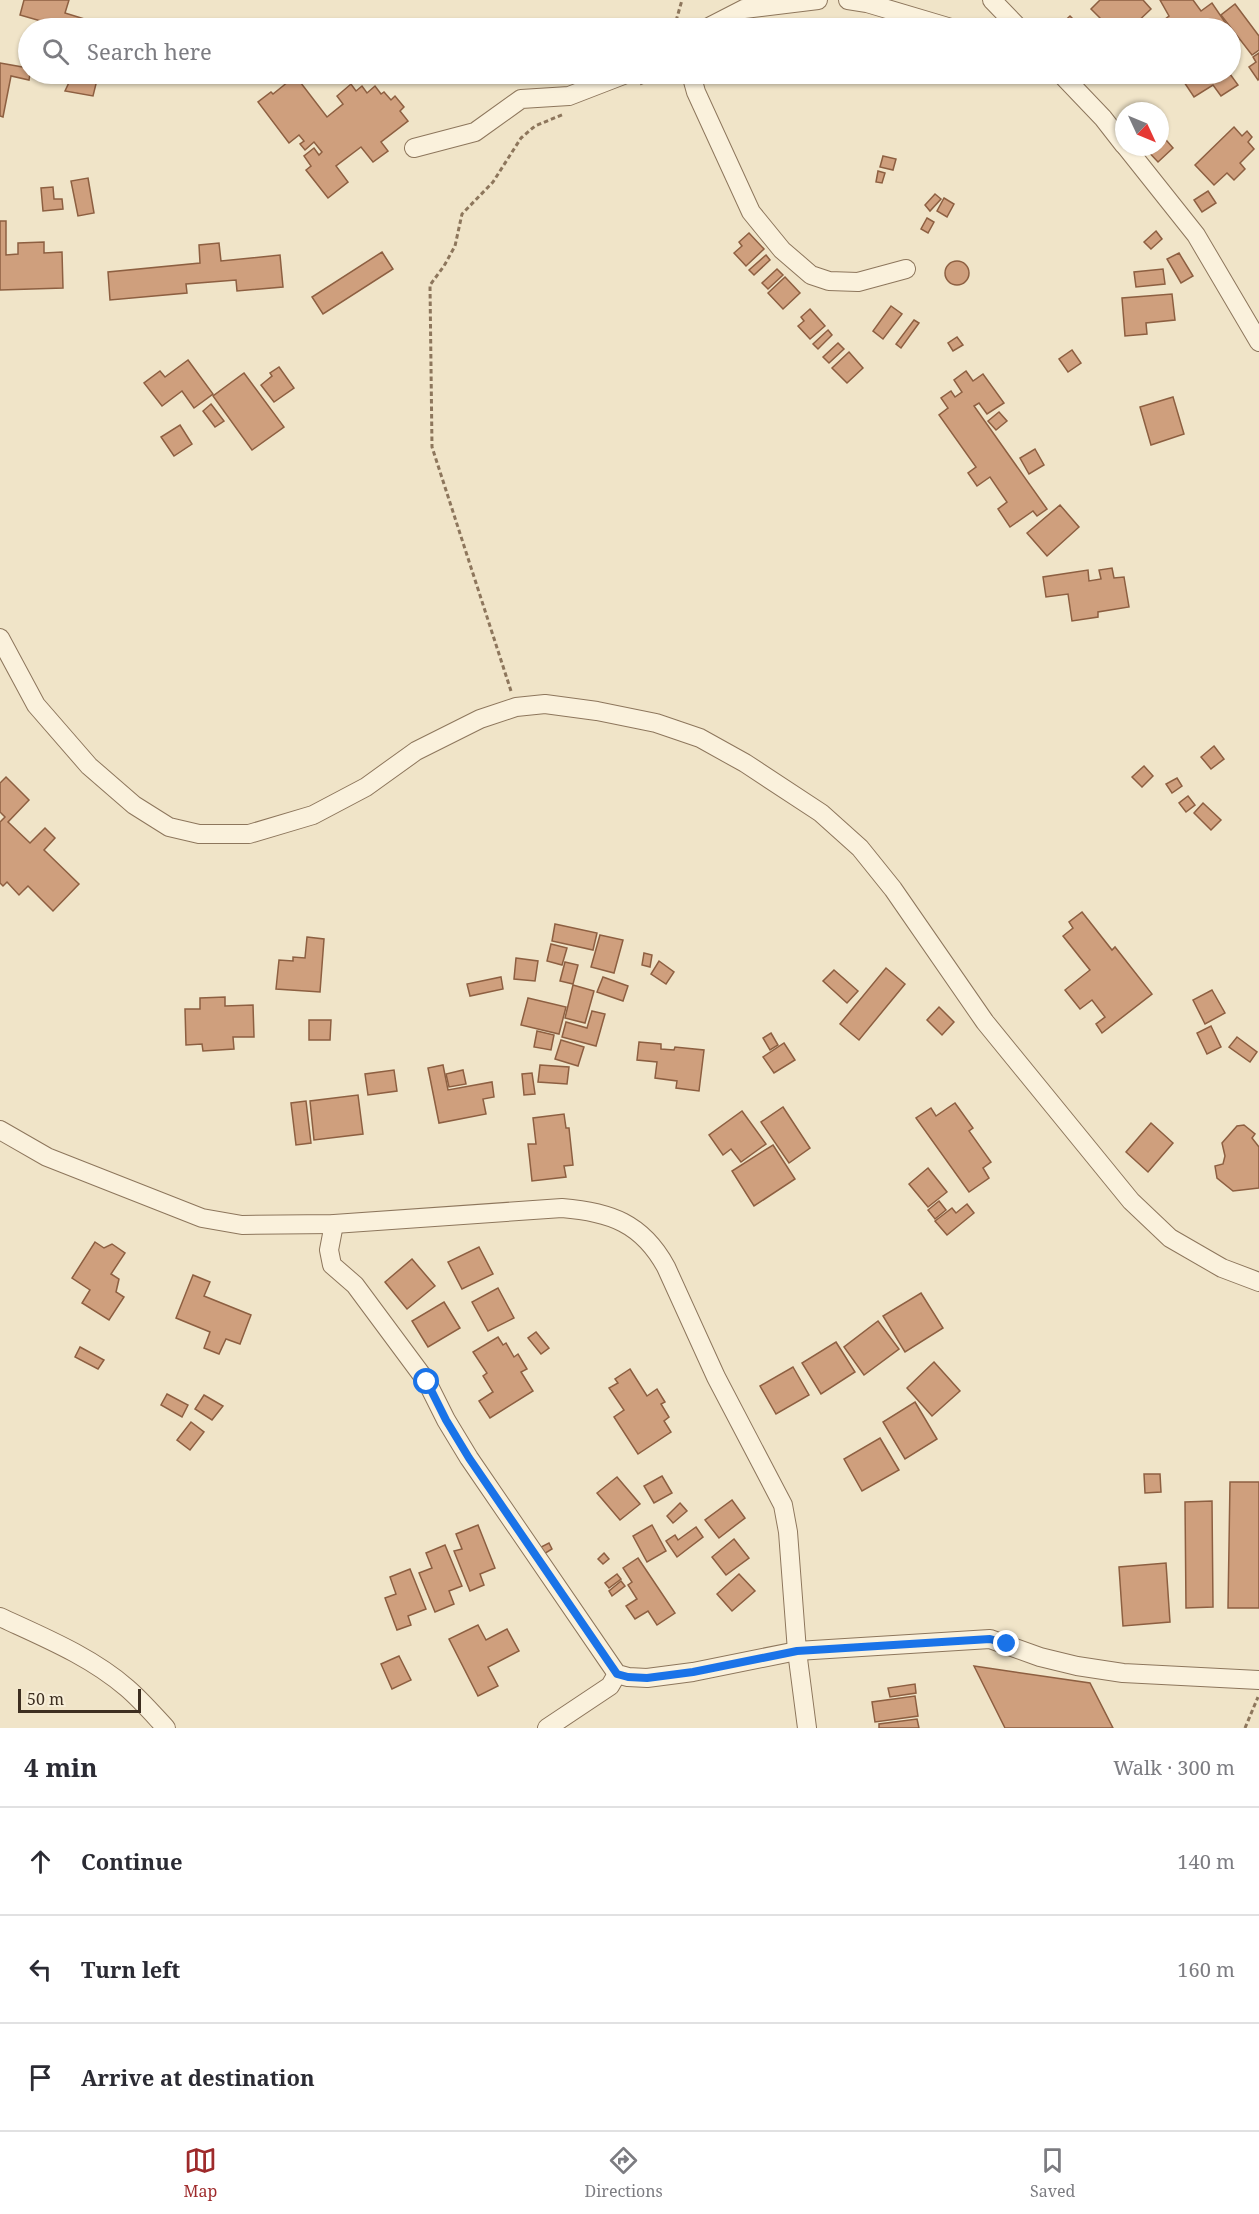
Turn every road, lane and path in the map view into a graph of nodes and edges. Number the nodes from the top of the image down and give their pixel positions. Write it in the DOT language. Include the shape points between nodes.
graph roads {
  1 [pos="682,0"];
  2 [pos="818,0"];
  3 [pos="848,0"];
  4 [pos="992,0"];
  5 [pos="677,18"];
  6 [pos="726,18"];
  7 [pos="917,18"];
  8 [pos="1009,18"];
  9 [pos="616,84"];
  10 [pos="694,84"];
  11 [pos="1070,84"];
  12 [pos="573,111"];
  13 [pos="1115,134"];
  14 [pos="414,148"];
  15 [pos="1133,156"];
  16 [pos="906,269"];
  17 [pos="1259,342"];
  18 [pos="0,638"];
  19 [pos="516,707"];
  20 [pos="0,1130"];
  21 [pos="334,1224"];
  22 [pos="1259,1282"];
  23 [pos="0,1617"];
  24 [pos="797,1651"];
  25 [pos="617,1674"];
  26 [pos="1259,1680"];
  27 [pos="1259,1696"];
  28 [pos="166,1728"];
  29 [pos="547,1728"];
  30 [pos="807,1728"];
  31 [pos="1245,1728"];
  1 -- 5 [label="path"];
  2 -- 6 [label="street" via="744,9"];
  3 -- 7 [label="street"];
  4 -- 8 [label="street"];
  9 -- 14 [label="street" via="569,96 521,99 475,132"];
  10 -- 16 [label="street" via="751,212 782,250 811,275 829,281 858,282"];
  11 -- 13 [label="street"];
  12 -- 19 [label="path" via="535,126 521,138 493,182 462,214 455,246 430,285 432,447"];
  15 -- 17 [label="street" via="1196,235"];
  18 -- 19 [label="street" via="36,705 89,766 134,805 169,827 199,834 249,834 313,816 366,788 416,751 480,719"];
  19 -- 22 [label="street" via="545,704 597,711 656,723 700,738 745,762 821,813 860,848 893,889 985,1022 1131,1201 1170,1238 1222,1268"];
  20 -- 21 [label="street" via="47,1157 202,1218 242,1225"];
  21 -- 24 [label="street" via="562,1208 620,1220 647,1239 658,1251 716,1377 783,1505"];
  21 -- 25 [label="street" via="328,1250 332,1264 355,1286 427,1382 469,1458"];
  23 -- 28 [label="street" via="99,1668 125,1686"];
  24 -- 25 [label="street" via="647,1678"];
  24 -- 26 [label="street" via="990,1639 1077,1666 1123,1673"];
  24 -- 30 [label="street"];
  25 -- 29 [label="street" via="610,1686"];
  27 -- 31 [label="path"];
}
